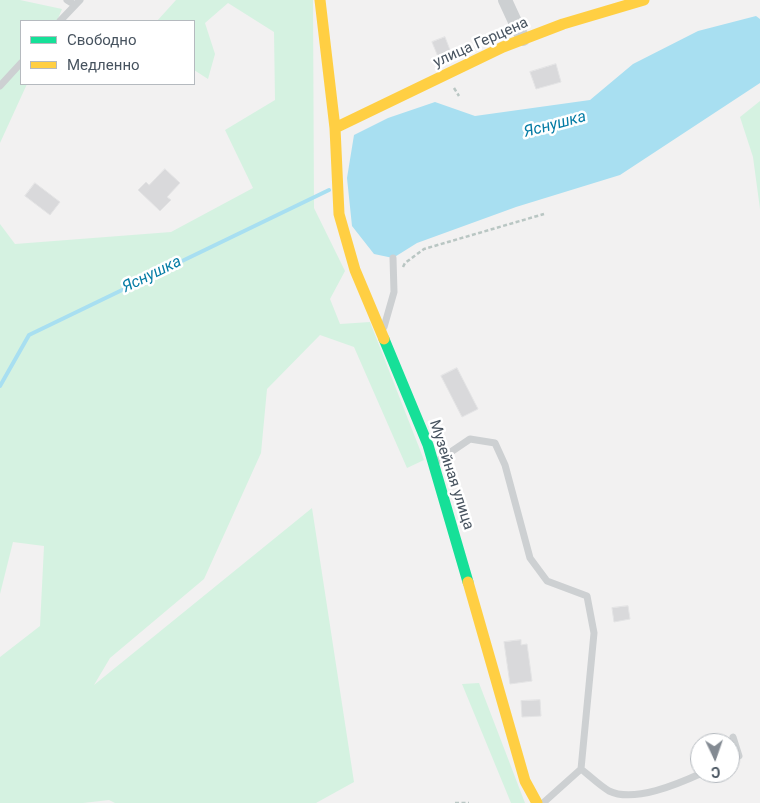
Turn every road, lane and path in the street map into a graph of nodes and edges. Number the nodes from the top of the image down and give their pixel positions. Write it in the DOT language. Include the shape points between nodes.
graph roads {
  1 [pos="66,0"];
  2 [pos="320,0"];
  3 [pos="505,0"];
  4 [pos="644,0"];
  5 [pos="77,3"];
  6 [pos="61,20"];
  7 [pos="523,39"];
  8 [pos="20,64"];
  9 [pos="0,86"];
  10 [pos="335,128"];
  11 [pos="544,214"];
  12 [pos="393,258"];
  13 [pos="402,270"];
  14 [pos="382,334"];
  15 [pos="434,464"];
  16 [pos="581,769"];
  17 [pos="690,778"];
  18 [pos="455,803"];
  19 [pos="469,803"];
  20 [pos="537,803"];
  21 [pos="543,803"];
  1 -- 5 [label="lane"];
  2 -- 10 [label="street, Музейная улица"];
  3 -- 7 [label="street"];
  4 -- 7 [label="street, улица Герцена"];
  5 -- 6 [label="lane"];
  7 -- 10 [label="street, улица Герцена"];
  8 -- 9 [label="lane"];
  10 -- 14 [label="street, Музейная улица" via="339,214 355,270"];
  11 -- 13 [label="path" via="424,249 405,263"];
  12 -- 14 [label="lane" via="394,292"];
  14 -- 15 [label="street, Музейная улица"];
  15 -- 16 [label="lane" via="470,439 494,443 505,465 530,558 547,581 587,596 594,633"];
  15 -- 20 [label="street, Музейная улица" via="525,781"];
  16 -- 17 [label="lane" via="609,791 621,795 656,794"];
  16 -- 21 [label="lane"];
  18 -- 19 [label="path"];
}
